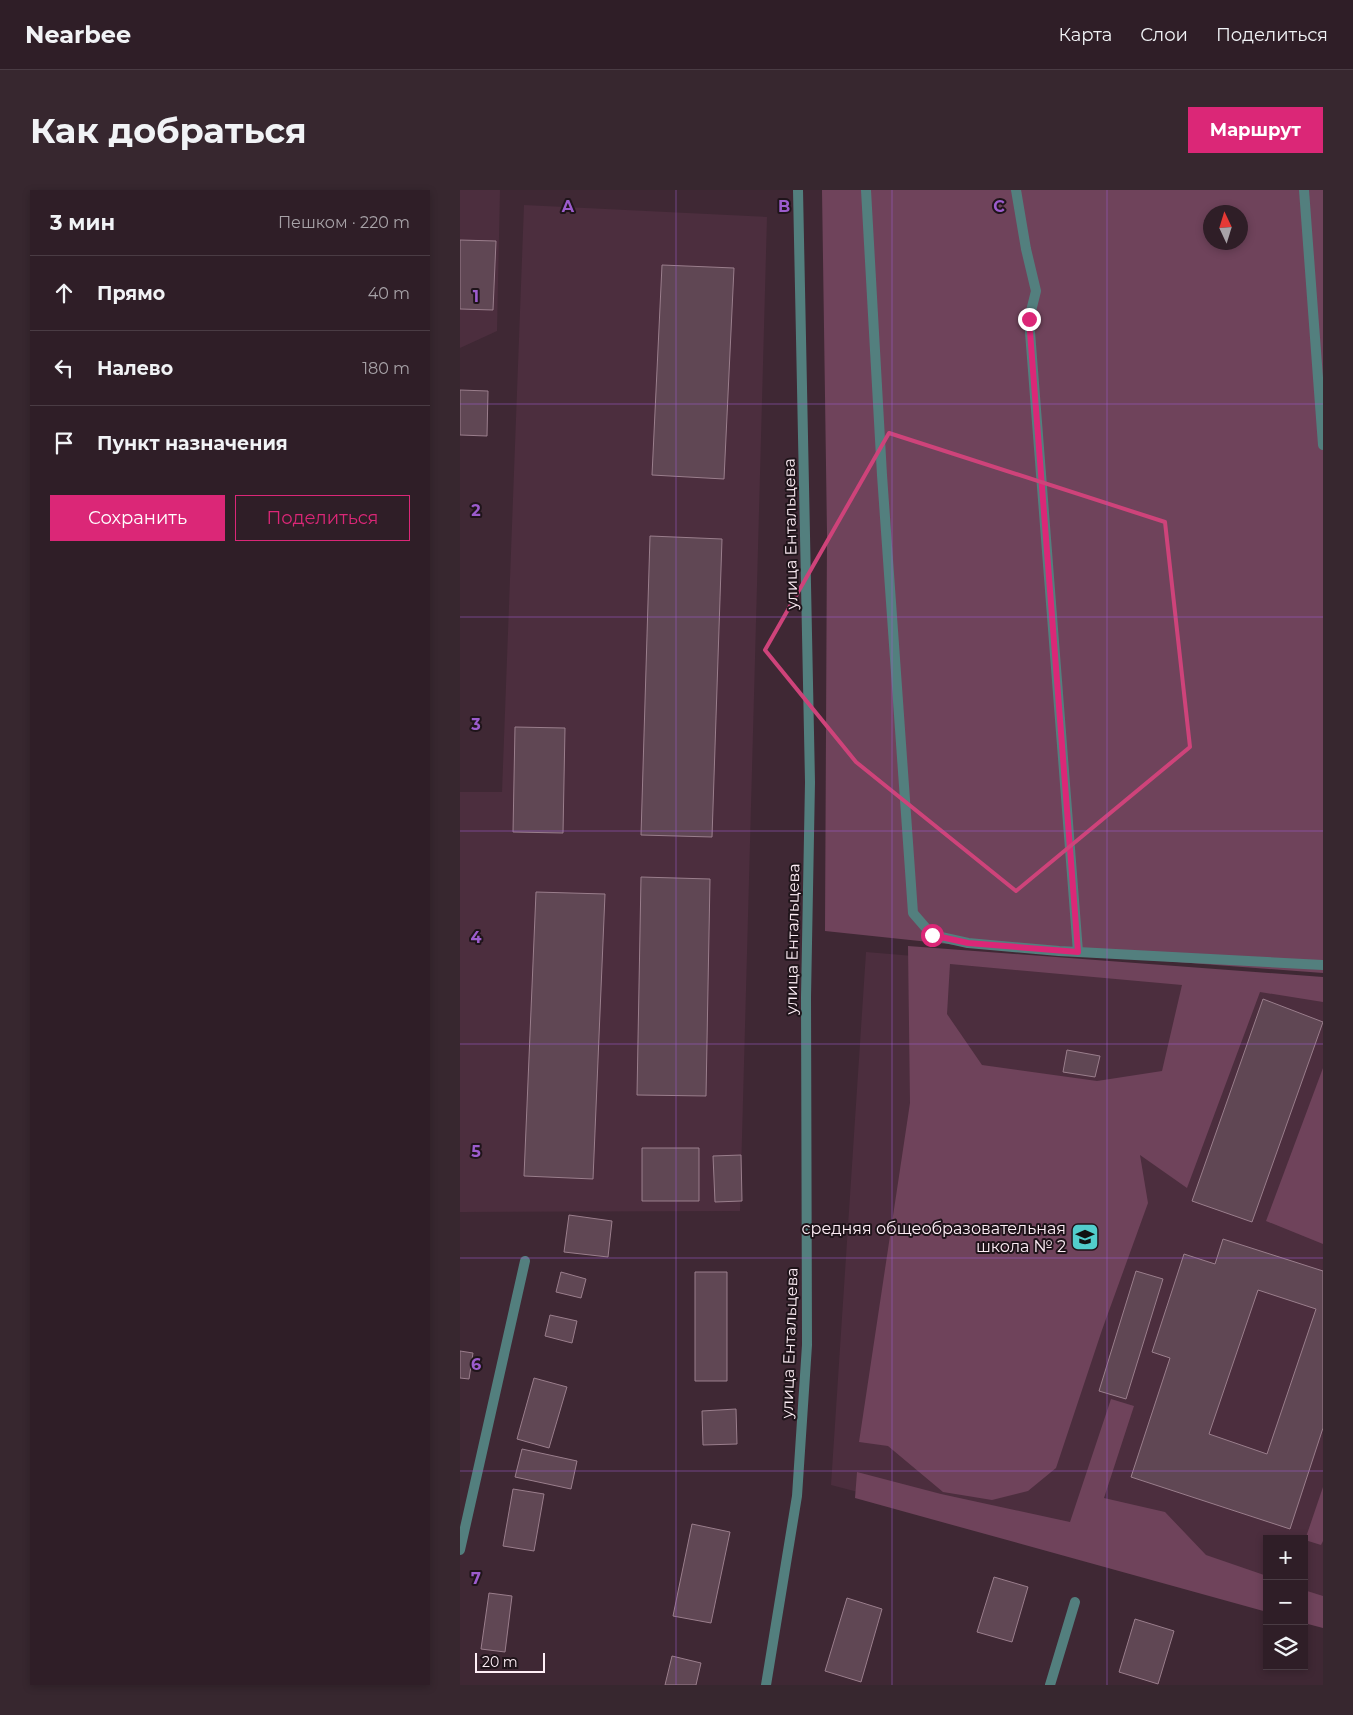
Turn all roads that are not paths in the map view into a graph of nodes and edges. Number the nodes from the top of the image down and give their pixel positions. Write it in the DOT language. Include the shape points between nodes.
graph roads {
  1 [pos="798,190"];
  2 [pos="866,190"];
  3 [pos="1016,190"];
  4 [pos="1304,190"];
  5 [pos="1323,445"];
  6 [pos="1078,952"];
  7 [pos="1323,965"];
  8 [pos="525,1261"];
  9 [pos="460,1550"];
  10 [pos="1075,1602"];
  11 [pos="766,1685"];
  12 [pos="1050,1685"];
  1 -- 11 [label="street, улица Ентальцева" via="810,782 806,997 807,1345 797,1496"];
  2 -- 6 [label="street" via="882,475 913,913 932,935 968,943"];
  3 -- 6 [label="street" via="1036,291 1029,319"];
  4 -- 5 [label="street"];
  6 -- 7 [label="street"];
  8 -- 9 [label="street"];
  10 -- 12 [label="street"];
}
